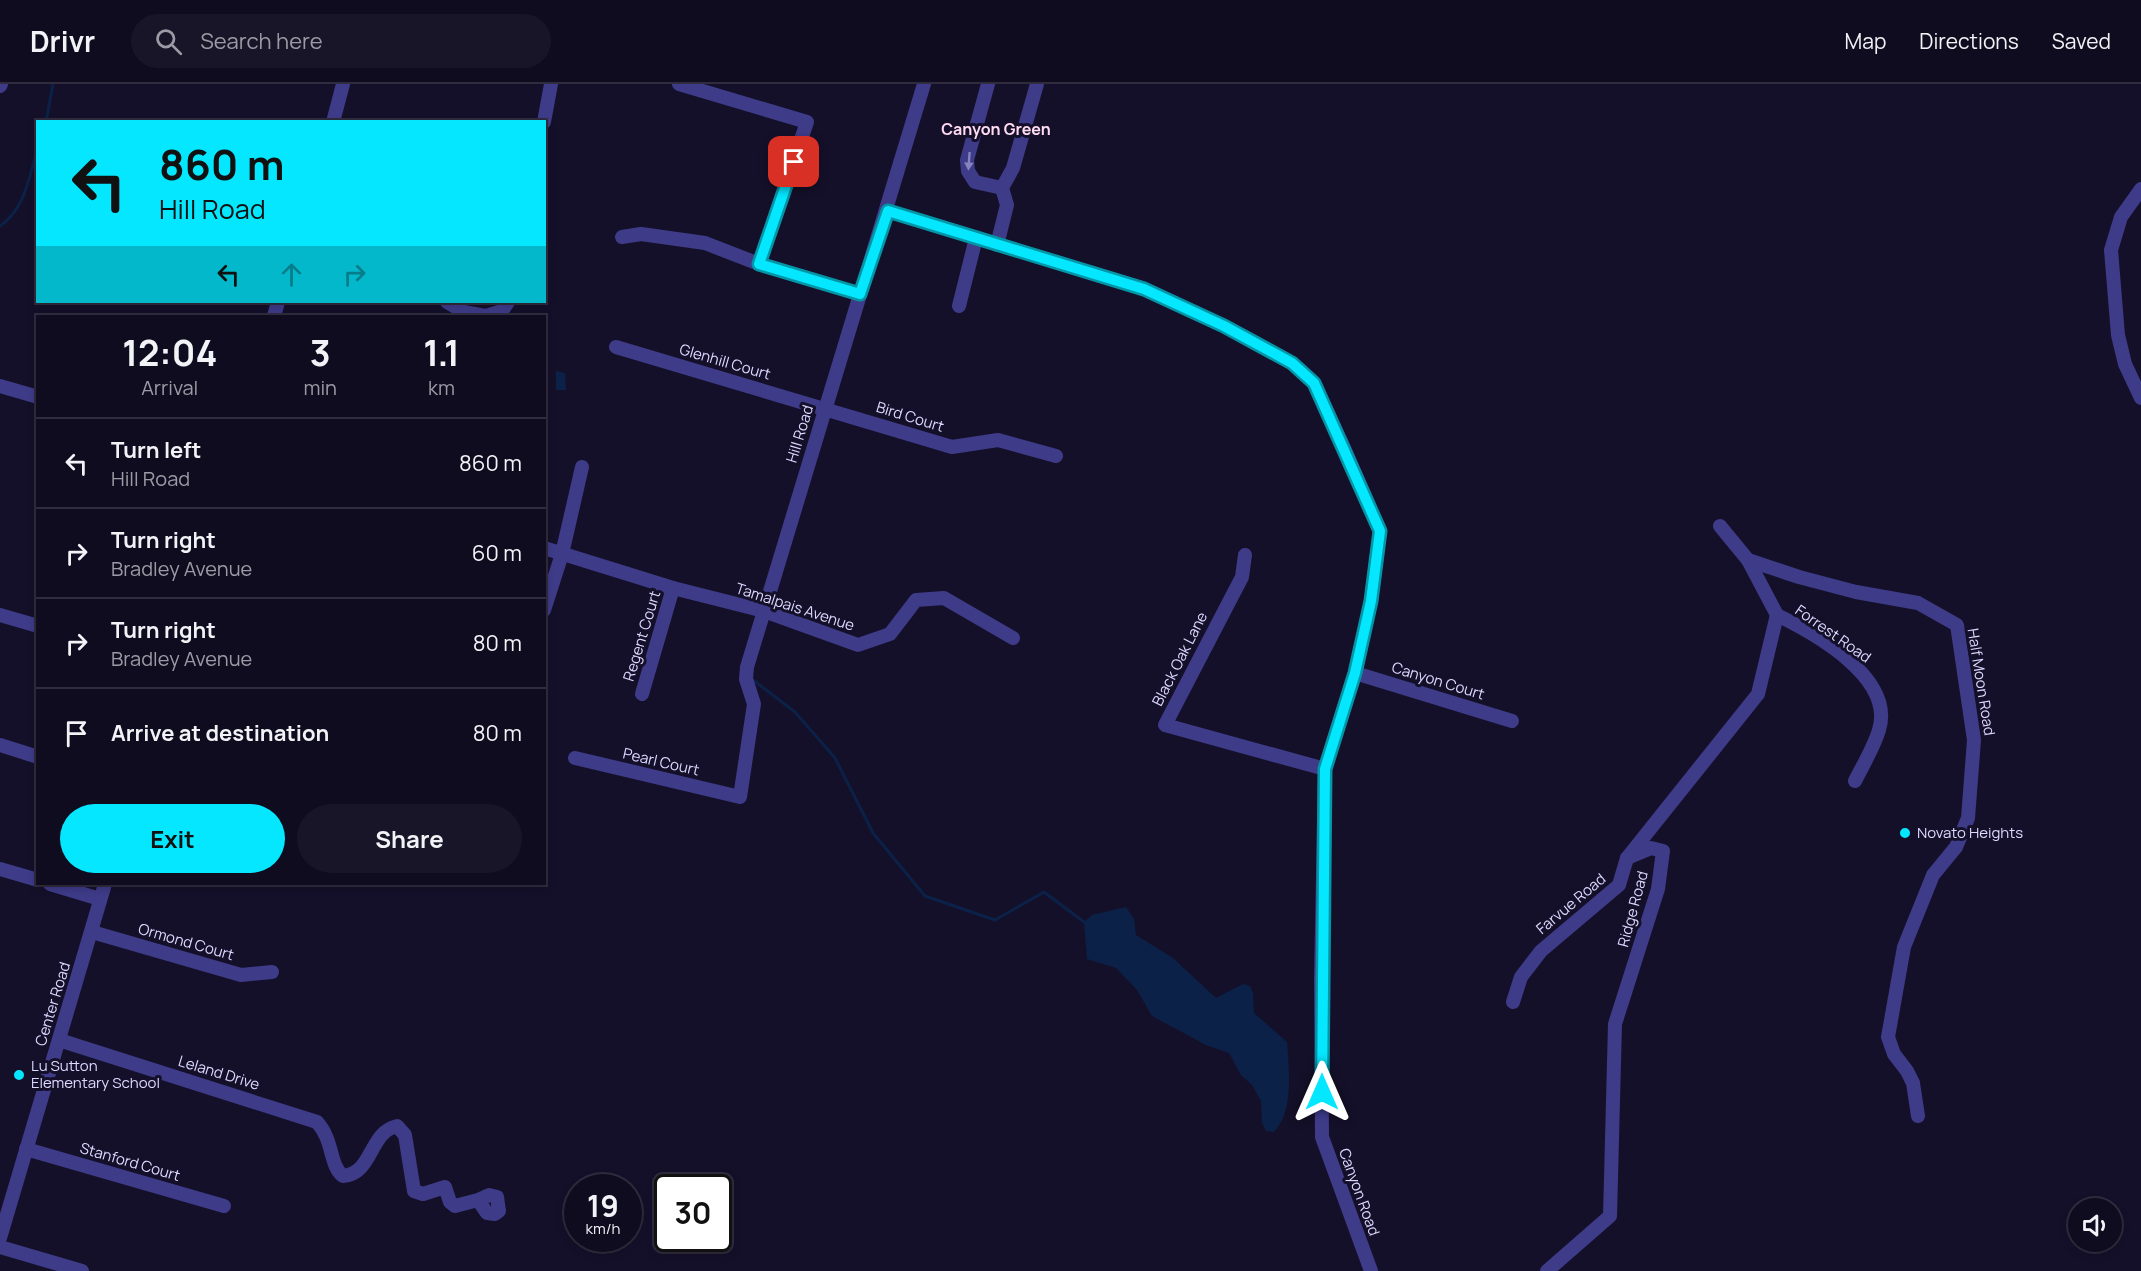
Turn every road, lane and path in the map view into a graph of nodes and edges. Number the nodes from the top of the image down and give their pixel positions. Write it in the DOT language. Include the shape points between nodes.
graph roads {
  1 [pos="343,84"];
  2 [pos="551,84"];
  3 [pos="679,84"];
  4 [pos="924,84"];
  5 [pos="988,84"];
  6 [pos="1037,84"];
  7 [pos="334,120"];
  8 [pos="544,120"];
  9 [pos="1002,188"];
  10 [pos="2141,189"];
  11 [pos="888,211"];
  12 [pos="622,237"];
  13 [pos="976,238"];
  14 [pos="997,245"];
  15 [pos="759,264"];
  16 [pos="860,294"];
  17 [pos="449,303"];
  18 [pos="507,303"];
  19 [pos="959,306"];
  20 [pos="480,315"];
  21 [pos="489,315"];
  22 [pos="616,347"];
  23 [pos="0,386"];
  24 [pos="36,396"];
  25 [pos="2141,398"];
  26 [pos="825,409"];
  27 [pos="1056,456"];
  28 [pos="582,467"];
  29 [pos="1720,526"];
  30 [pos="546,549"];
  31 [pos="562,554"];
  32 [pos="1245,555"];
  33 [pos="1748,560"];
  34 [pos="673,588"];
  35 [pos="546,604"];
  36 [pos="764,611"];
  37 [pos="0,615"];
  38 [pos="1777,615"];
  39 [pos="36,625"];
  40 [pos="1013,638"];
  41 [pos="1355,673"];
  42 [pos="642,694"];
  43 [pos="1512,721"];
  44 [pos="0,745"];
  45 [pos="36,756"];
  46 [pos="575,758"];
  47 [pos="1325,769"];
  48 [pos="1856,781"];
  49 [pos="740,797"];
  50 [pos="1627,858"];
  51 [pos="0,869"];
  52 [pos="36,879"];
  53 [pos="53,885"];
  54 [pos="105,885"];
  55 [pos="100,899"];
  56 [pos="92,932"];
  57 [pos="272,972"];
  58 [pos="1513,1002"];
  59 [pos="59,1040"];
  60 [pos="1918,1116"];
  61 [pos="26,1149"];
  62 [pos="478,1200"];
  63 [pos="224,1206"];
  64 [pos="0,1238"];
  65 [pos="0,1247"];
  66 [pos="82,1271"];
  67 [pos="1371,1271"];
  68 [pos="1547,1271"];
  1 -- 7 [label="street"];
  2 -- 8 [label="street"];
  3 -- 15 [label="street" via="807,122"];
  4 -- 11 [label="street, Hill Road"];
  5 -- 9 [label="street, one-way" via="967,160 968,170 975,182"];
  6 -- 9 [label="street" via="1013,168"];
  9 -- 14 [label="street" via="1007,205"];
  10 -- 25 [label="street" via="2121,217 2111,250 2118,335 2125,364"];
  11 -- 13 [label="street, Canyon Road"];
  11 -- 16 [label="street, Hill Road"];
  12 -- 15 [label="street" via="641,234 705,243"];
  13 -- 14 [label="street, Canyon Road"];
  13 -- 19 [label="street"];
  14 -- 41 [label="street, Canyon Road" via="1144,289 1292,363 1314,383 1380,531 1371,601"];
  15 -- 16 [label="street"];
  16 -- 26 [label="street, Hill Road"];
  17 -- 20 [label="street" via="464,312"];
  18 -- 21 [label="street" via="502,311"];
  22 -- 26 [label="street, Glenhill Court"];
  23 -- 24 [label="street"];
  26 -- 27 [label="street, Bird Court" via="952,447 998,440"];
  26 -- 36 [label="street, Hill Road"];
  28 -- 31 [label="street"];
  29 -- 33 [label="street"];
  30 -- 31 [label="street, Tamalpais Avenue"];
  31 -- 34 [label="street, Tamalpais Avenue"];
  31 -- 35 [label="street"];
  32 -- 47 [label="street, Black Oak Lane" via="1242,577 1165,726"];
  33 -- 38 [label="street"];
  33 -- 60 [label="street, Half Moon Road" via="1833,586 1918,603 1957,626 1974,740 1968,818 1956,847 1933,875 1904,947 1888,1037 1913,1083"];
  34 -- 36 [label="street, Tamalpais Avenue"];
  34 -- 42 [label="street, Regent Court"];
  36 -- 40 [label="street, Tamalpais Avenue" via="858,645 890,634 916,600 944,598"];
  36 -- 49 [label="street, Hill Road" via="747,667 746,679 754,704"];
  37 -- 39 [label="street"];
  38 -- 48 [label="street, Forrest Road" via="1818,639 1872,683 1880,700 1880,729"];
  38 -- 50 [label="street, Ridge Road" via="1758,694"];
  41 -- 43 [label="street, Canyon Court"];
  41 -- 47 [label="street, Canyon Road"];
  44 -- 45 [label="street"];
  46 -- 49 [label="street, Pearl Court"];
  47 -- 67 [label="street, Canyon Road" via="1322,1137"];
  50 -- 58 [label="street, Farvue Road" via="1619,885 1541,951 1521,977"];
  50 -- 68 [label="street, Ridge Road" via="1651,848 1663,851 1658,889 1615,1024 1610,1216"];
  51 -- 52 [label="street"];
  53 -- 55 [label="street"];
  54 -- 55 [label="street, Center Road"];
  55 -- 56 [label="street, Center Road"];
  56 -- 57 [label="street, Ormond Court" via="241,975"];
  56 -- 59 [label="street, Center Road"];
  59 -- 61 [label="street, Center Road"];
  59 -- 62 [label="street, Leland Drive" via="317,1122 327,1134 334,1165 343,1176 357,1171 379,1137 397,1126 405,1135 414,1191 423,1194 445,1187 455,1206"];
  61 -- 63 [label="street, Stanford Court"];
  61 -- 64 [label="street, Center Road"];
  65 -- 66 [label="street"];
}
